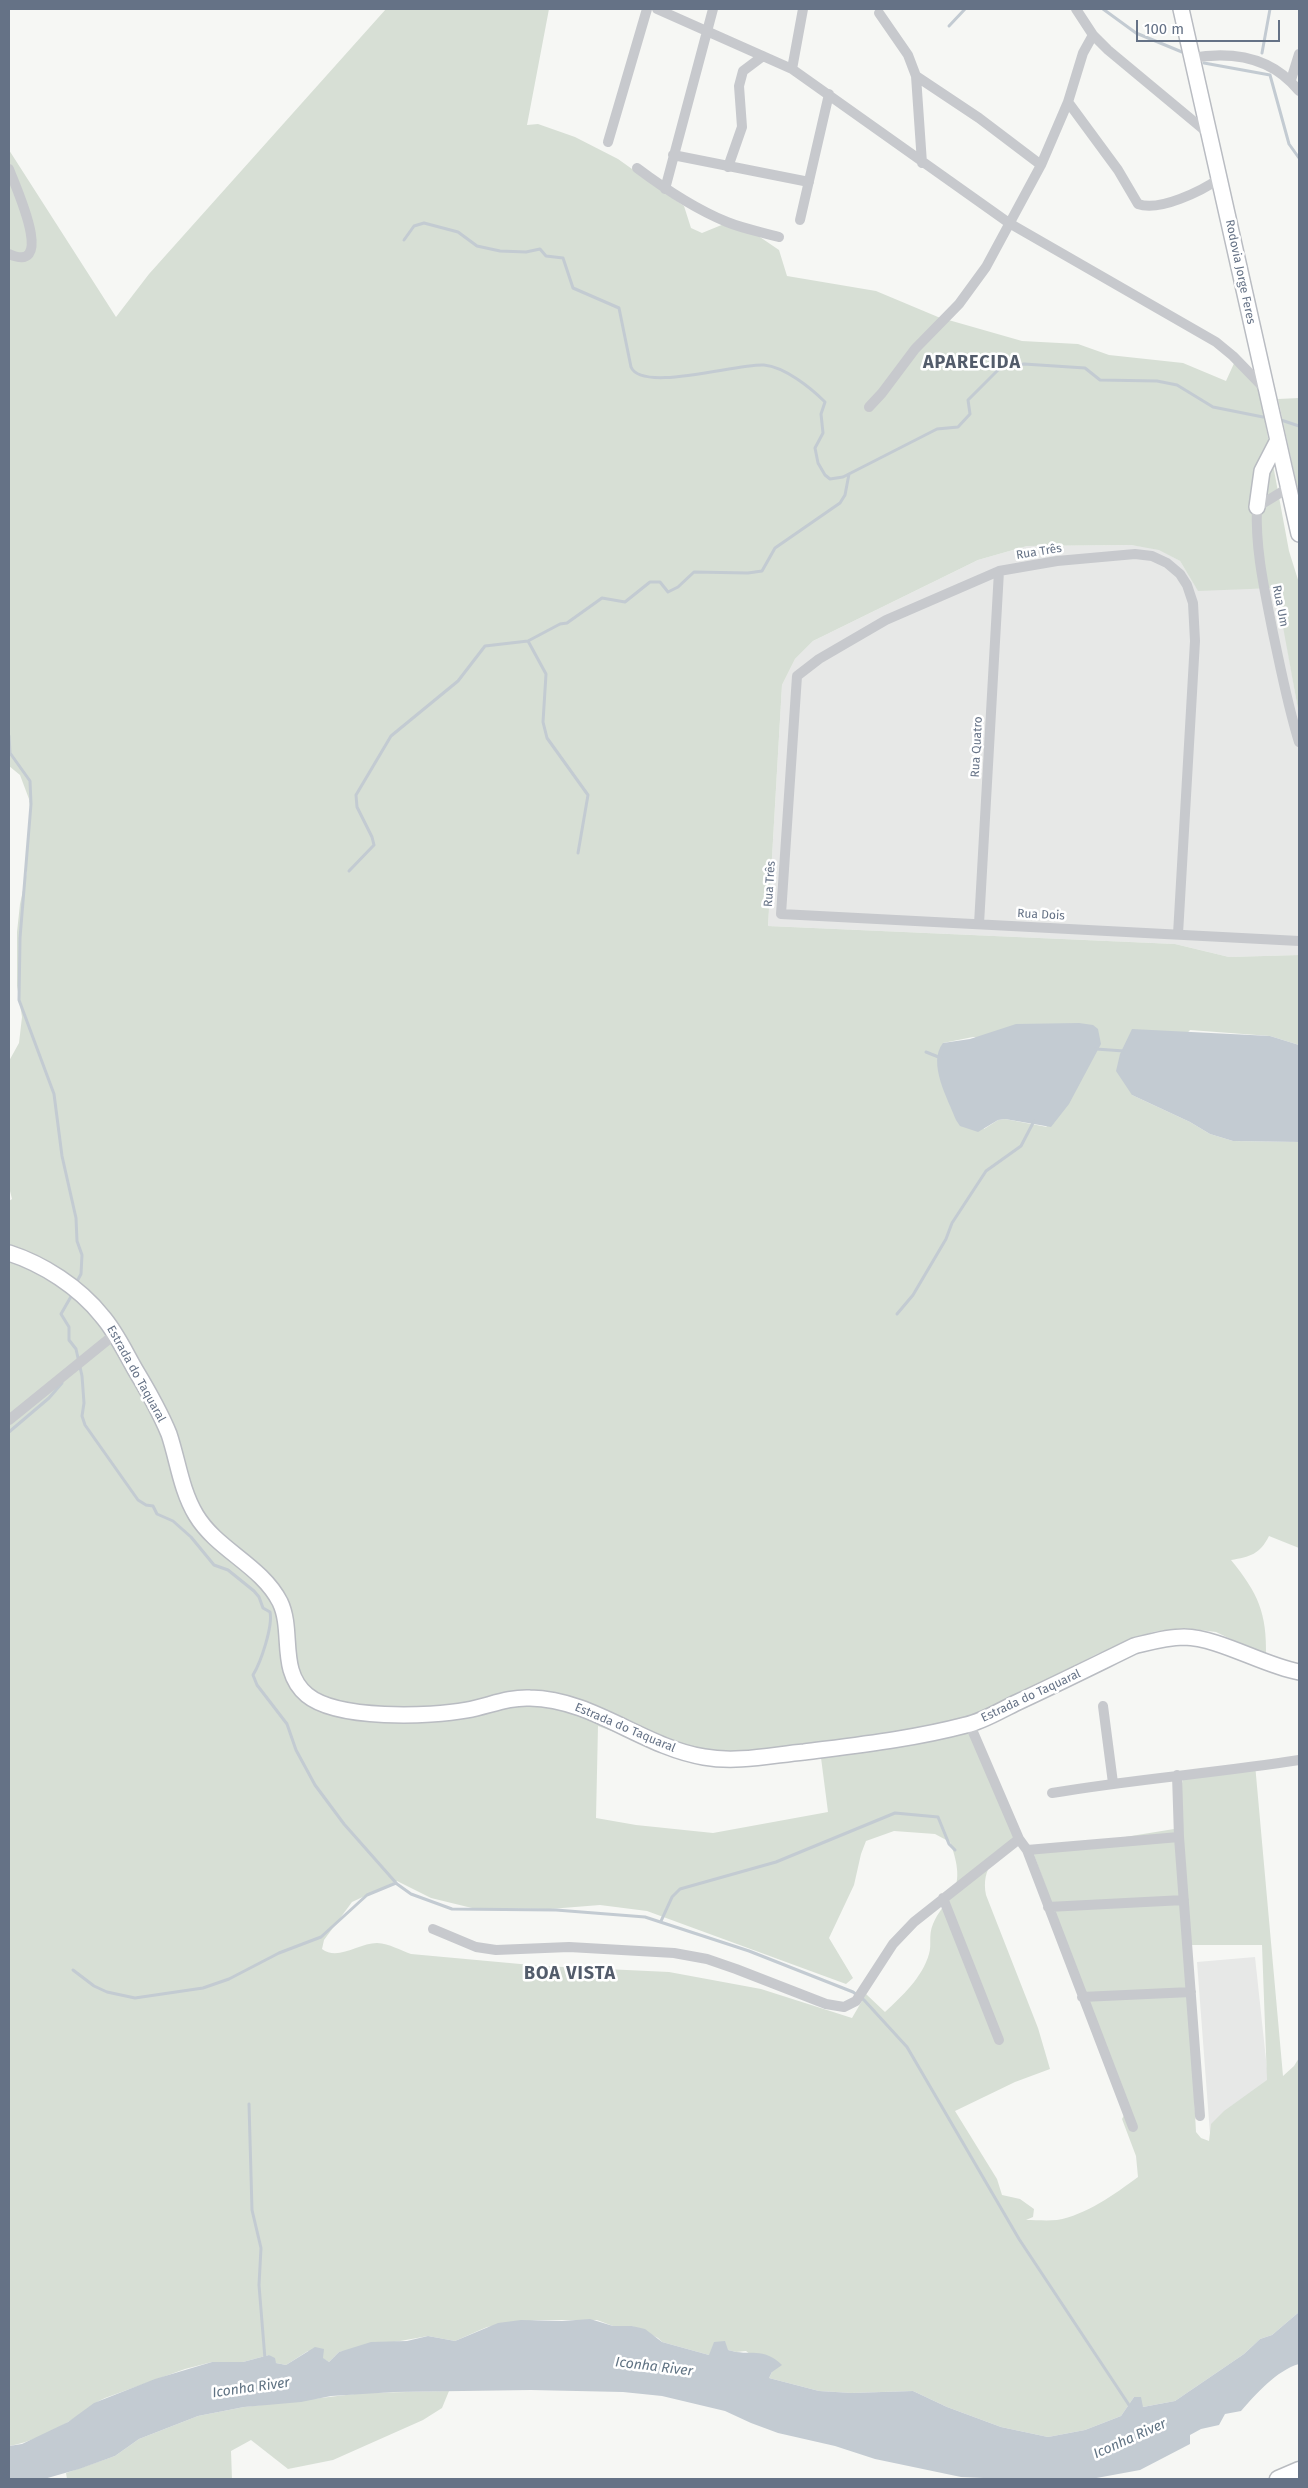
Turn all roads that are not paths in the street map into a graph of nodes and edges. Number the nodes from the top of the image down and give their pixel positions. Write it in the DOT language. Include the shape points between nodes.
graph roads {
  1 [pos="647,9"];
  2 [pos="656,9"];
  3 [pos="714,9"];
  4 [pos="803,9"];
  5 [pos="1076,9"];
  6 [pos="1181,9"];
  7 [pos="879,13"];
  8 [pos="708,32"];
  9 [pos="1093,35"];
  10 [pos="1299,54"];
  11 [pos="762,56"];
  12 [pos="1191,58"];
  13 [pos="792,69"];
  14 [pos="916,76"];
  15 [pos="1291,80"];
  16 [pos="1299,91"];
  17 [pos="829,94"];
  18 [pos="1068,102"];
  19 [pos="1209,134"];
  20 [pos="608,142"];
  21 [pos="673,155"];
  22 [pos="922,163"];
  23 [pos="1041,165"];
  24 [pos="728,167"];
  25 [pos="637,168"];
  26 [pos="9,169"];
  27 [pos="1220,178"];
  28 [pos="809,182"];
  29 [pos="665,189"];
  30 [pos="800,220"];
  31 [pos="1009,223"];
  32 [pos="780,237"];
  33 [pos="9,254"];
  34 [pos="1266,390"];
  35 [pos="869,407"];
  36 [pos="1277,442"];
  37 [pos="1288,488"];
  38 [pos="1257,507"];
  39 [pos="1299,534"];
  40 [pos="999,571"];
  41 [pos="1299,742"];
  42 [pos="781,914"];
  43 [pos="980,924"];
  44 [pos="1178,934"];
  45 [pos="1299,941"];
  46 [pos="9,1252"];
  47 [pos="115,1334"];
  48 [pos="9,1420"];
  49 [pos="1299,1672"];
  50 [pos="1103,1706"];
  51 [pos="970,1725"];
  52 [pos="1299,1760"];
  53 [pos="1177,1775"];
  54 [pos="1113,1783"];
  55 [pos="1052,1793"];
  56 [pos="1179,1837"];
  57 [pos="1019,1838"];
  58 [pos="1027,1850"];
  59 [pos="942,1898"];
  60 [pos="1184,1900"];
  61 [pos="1048,1908"];
  62 [pos="433,1929"];
  63 [pos="1191,1992"];
  64 [pos="1082,1997"];
  65 [pos="999,2040"];
  66 [pos="1200,2116"];
  67 [pos="1133,2127"];
  1 -- 20 [label="street"];
  2 -- 8 [label="street"];
  3 -- 8 [label="street"];
  4 -- 13 [label="street"];
  5 -- 9 [label="street"];
  6 -- 12 [label="street, Rodovia Jorge Feres"];
  7 -- 14 [label="street" via="908,55"];
  8 -- 11 [label="street"];
  8 -- 21 [label="street"];
  9 -- 18 [label="street" via="1078,66"];
  9 -- 19 [label="street"];
  10 -- 15 [label="street"];
  11 -- 13 [label="street"];
  11 -- 24 [label="street" via="743,71 738,86 742,126"];
  12 -- 15 [label="street" via="1221,54 1247,58 1271,66"];
  12 -- 19 [label="street, Rodovia Jorge Feres"];
  13 -- 17 [label="street"];
  14 -- 22 [label="street"];
  14 -- 23 [label="street"];
  15 -- 16 [label="street"];
  17 -- 22 [label="street"];
  17 -- 28 [label="street"];
  18 -- 23 [label="street"];
  18 -- 27 [label="street" via="1118,170 1138,204 1150,207 1164,204 1194,193"];
  19 -- 27 [label="street, Rodovia Jorge Feres"];
  21 -- 24 [label="street"];
  21 -- 29 [label="street"];
  22 -- 31 [label="street"];
  23 -- 31 [label="street"];
  24 -- 28 [label="street"];
  25 -- 29 [label="street"];
  26 -- 33 [label="street" via="29,220 32,241 28,253 23,256"];
  27 -- 34 [label="street, Rodovia Jorge Feres"];
  28 -- 30 [label="street"];
  29 -- 32 [label="street" via="727,222"];
  31 -- 34 [label="street" via="1203,334 1233,356"];
  31 -- 35 [label="street" via="974,287 915,349"];
  34 -- 36 [label="street, Rodovia Jorge Feres"];
  36 -- 37 [label="street, Rodovia Jorge Feres"];
  36 -- 38 [label="street" via="1262,470"];
  37 -- 38 [label="street"];
  37 -- 39 [label="street, Rodovia Jorge Feres"];
  38 -- 41 [label="street, Rua Um" via="1263,586"];
  40 -- 42 [label="street, Rua Três" via="886,620 819,659 797,676"];
  40 -- 43 [label="street, Rua Quatro"];
  40 -- 44 [label="street, Rua Três" via="1135,554 1152,556 1167,563 1187,585 1193,603 1194,641"];
  42 -- 43 [label="street, Rua Dois"];
  43 -- 44 [label="street, Rua Dois"];
  44 -- 45 [label="street, Rua Dois"];
  46 -- 47 [label="street, Estrada do Taquaral" via="62,1280 102,1315"];
  47 -- 48 [label="street"];
  47 -- 51 [label="street, Estrada do Taquaral" via="168,1432 186,1495 198,1517 273,1591 286,1622 287,1653 294,1678 305,1694 324,1706 405,1715 440,1714 503,1700 554,1699 580,1707 680,1751 726,1759 846,1746"];
  49 -- 51 [label="street, Estrada do Taquaral" via="1208,1642 1184,1637 1160,1639 1134,1646"];
  50 -- 54 [label="street"];
  51 -- 57 [label="street"];
  52 -- 53 [label="street"];
  53 -- 54 [label="street"];
  53 -- 56 [label="street"];
  54 -- 55 [label="street"];
  56 -- 58 [label="street"];
  56 -- 60 [label="street"];
  57 -- 58 [label="street"];
  57 -- 59 [label="street"];
  58 -- 61 [label="street"];
  59 -- 62 [label="street" via="893,1944 856,2001 844,2007 826,2004 707,1959 674,1953 579,1948 496,1950 476,1946"];
  59 -- 65 [label="street"];
  60 -- 61 [label="street"];
  60 -- 63 [label="street"];
  61 -- 64 [label="street"];
  63 -- 64 [label="street"];
  63 -- 66 [label="street"];
  64 -- 67 [label="street"];
}
